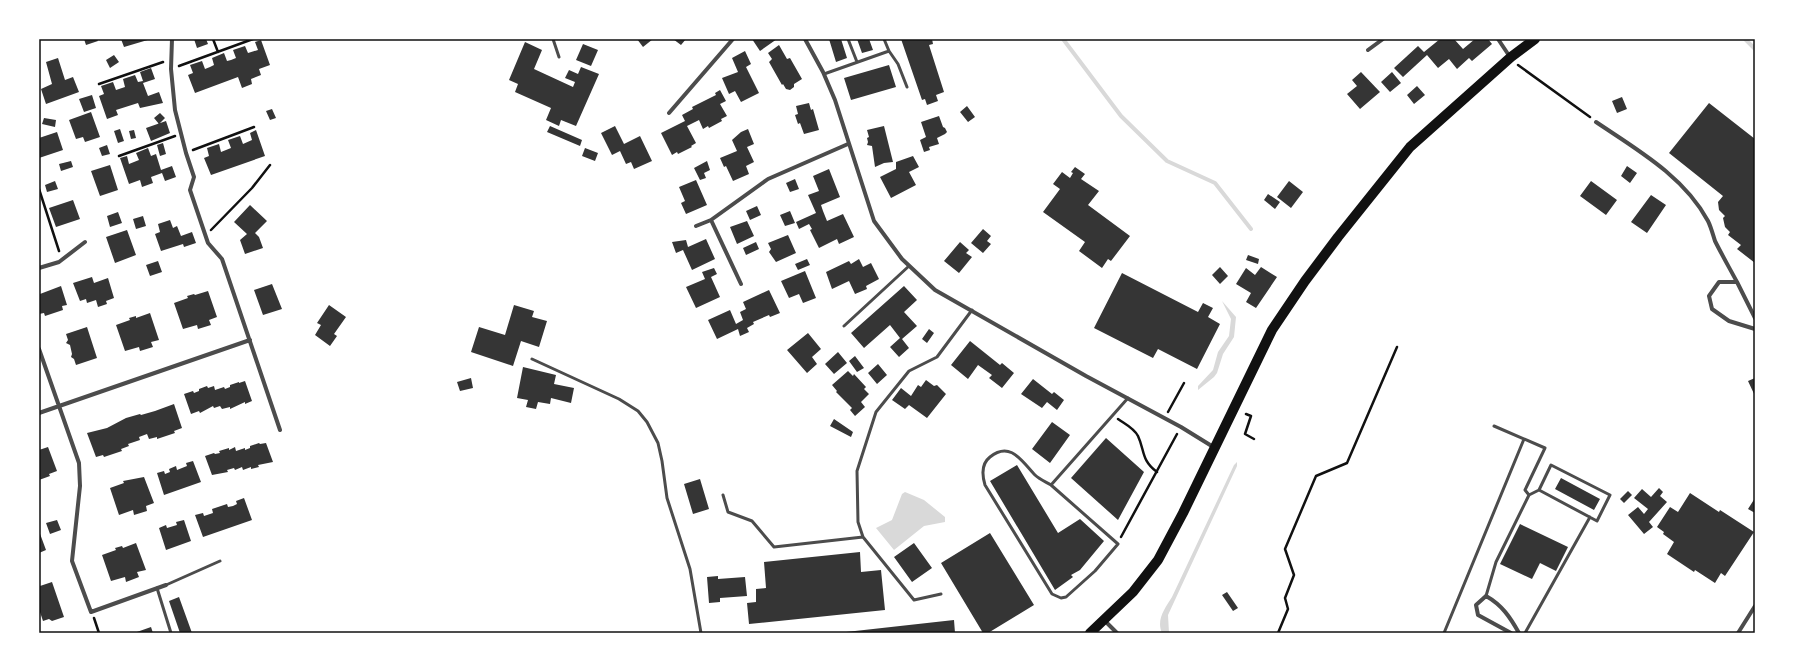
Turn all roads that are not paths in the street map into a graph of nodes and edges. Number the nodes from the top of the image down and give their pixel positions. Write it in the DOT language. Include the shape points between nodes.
graph roads {
  1 [pos="172,39"];
  2 [pos="553,39"];
  3 [pos="733,39"];
  4 [pos="805,39"];
  5 [pos="848,39"];
  6 [pos="884,39"];
  7 [pos="1383,39"];
  8 [pos="1498,39"];
  9 [pos="1535,39"];
  10 [pos="1368,50"];
  11 [pos="889,51"];
  12 [pos="559,57"];
  13 [pos="1511,58"];
  14 [pos="857,62"];
  15 [pos="824,74"];
  16 [pos="907,87"];
  17 [pos="669,113"];
  18 [pos="1596,122"];
  19 [pos="848,144"];
  20 [pos="711,220"];
  21 [pos="696,226"];
  22 [pos="84,242"];
  23 [pos="909,266"];
  24 [pos="39,268"];
  25 [pos="1737,282"];
  26 [pos="741,284"];
  27 [pos="972,310"];
  28 [pos="1755,318"];
  29 [pos="844,326"];
  30 [pos="1755,329"];
  31 [pos="250,340"];
  32 [pos="39,349"];
  33 [pos="532,359"];
  34 [pos="1128,398"];
  35 [pos="59,406"];
  36 [pos="39,413"];
  37 [pos="1494,426"];
  38 [pos="280,430"];
  39 [pos="1524,439"];
  40 [pos="1215,448"];
  41 [pos="1051,485"];
  42 [pos="1539,490"];
  43 [pos="723,495"];
  44 [pos="1529,495"];
  45 [pos="1590,517"];
  46 [pos="863,537"];
  47 [pos="220,560"];
  48 [pos="166,585"];
  49 [pos="157,588"];
  50 [pos="941,594"];
  51 [pos="1486,596"];
  52 [pos="1755,606"];
  53 [pos="1105,621"];
  54 [pos="171,633"];
  55 [pos="701,633"];
  56 [pos="1090,633"];
  57 [pos="1117,633"];
  58 [pos="1444,633"];
  59 [pos="1511,633"];
  60 [pos="1519,633"];
  61 [pos="1525,633"];
  62 [pos="1738,633"];
  1 -- 31 [label="street" via="171,69 175,110 194,177 190,190 208,243 222,259"];
  2 -- 12 [label="lane"];
  3 -- 17 [label="street"];
  4 -- 15 [label="street"];
  5 -- 14 [label="lane"];
  6 -- 11 [label="lane"];
  7 -- 10 [label="street"];
  8 -- 13 [label="street"];
  9 -- 13 [label="main road"];
  11 -- 14 [label="lane"];
  11 -- 16 [label="lane" via="898,64"];
  13 -- 40 [label="main road" via="1410,147 1338,237 1272,330"];
  14 -- 15 [label="lane"];
  15 -- 19 [label="street"];
  18 -- 25 [label="street" via="1664,170 1690,197 1708,221"];
  19 -- 20 [label="street" via="768,179"];
  19 -- 23 [label="street" via="874,221"];
  20 -- 21 [label="street"];
  20 -- 26 [label="street"];
  22 -- 24 [label="street" via="62,259"];
  23 -- 27 [label="street" via="935,290"];
  23 -- 29 [label="lane"];
  25 -- 28 [label="street"];
  25 -- 30 [label="street" via="1719,282 1709,296 1712,309 1729,321"];
  27 -- 34 [label="street"];
  27 -- 46 [label="lane" via="937,357 909,371 876,412 857,471 858,522"];
  31 -- 35 [label="street"];
  31 -- 38 [label="street"];
  32 -- 35 [label="street"];
  33 -- 55 [label="lane" via="619,399 638,411 647,422 658,443 667,498 690,569"];
  34 -- 40 [label="street"];
  34 -- 41 [label="lane"];
  35 -- 36 [label="street"];
  35 -- 49 [label="street" via="79,462 80,486 72,562 92,612"];
  37 -- 39 [label="lane"];
  39 -- 44 [label="lane" via="1545,448 1525,490"];
  39 -- 58 [label="lane"];
  40 -- 53 [label="main road" via="1158,560 1134,592"];
  41 -- 41 [label="lane" via="1118,544 1095,572 1066,597 1061,598 1052,594 985,485 985,462 995,454 1008,451 1015,453 1036,476"];
  42 -- 44 [label="lane"];
  42 -- 45 [label="lane"];
  42 -- 45 [label="lane" via="1551,465 1610,495 1597,521"];
  43 -- 46 [label="lane" via="728,512 752,520 774,547"];
  44 -- 51 [label="lane" via="1496,562"];
  45 -- 61 [label="lane"];
  46 -- 50 [label="lane" via="914,600"];
  47 -- 48 [label="lane"];
  48 -- 49 [label="street"];
  49 -- 54 [label="lane"];
  51 -- 59 [label="street" via="1476,605 1478,615"];
  51 -- 60 [label="street" via="1499,604"];
  52 -- 62 [label="street"];
  53 -- 56 [label="main road"];
  53 -- 57 [label="street"];
}
